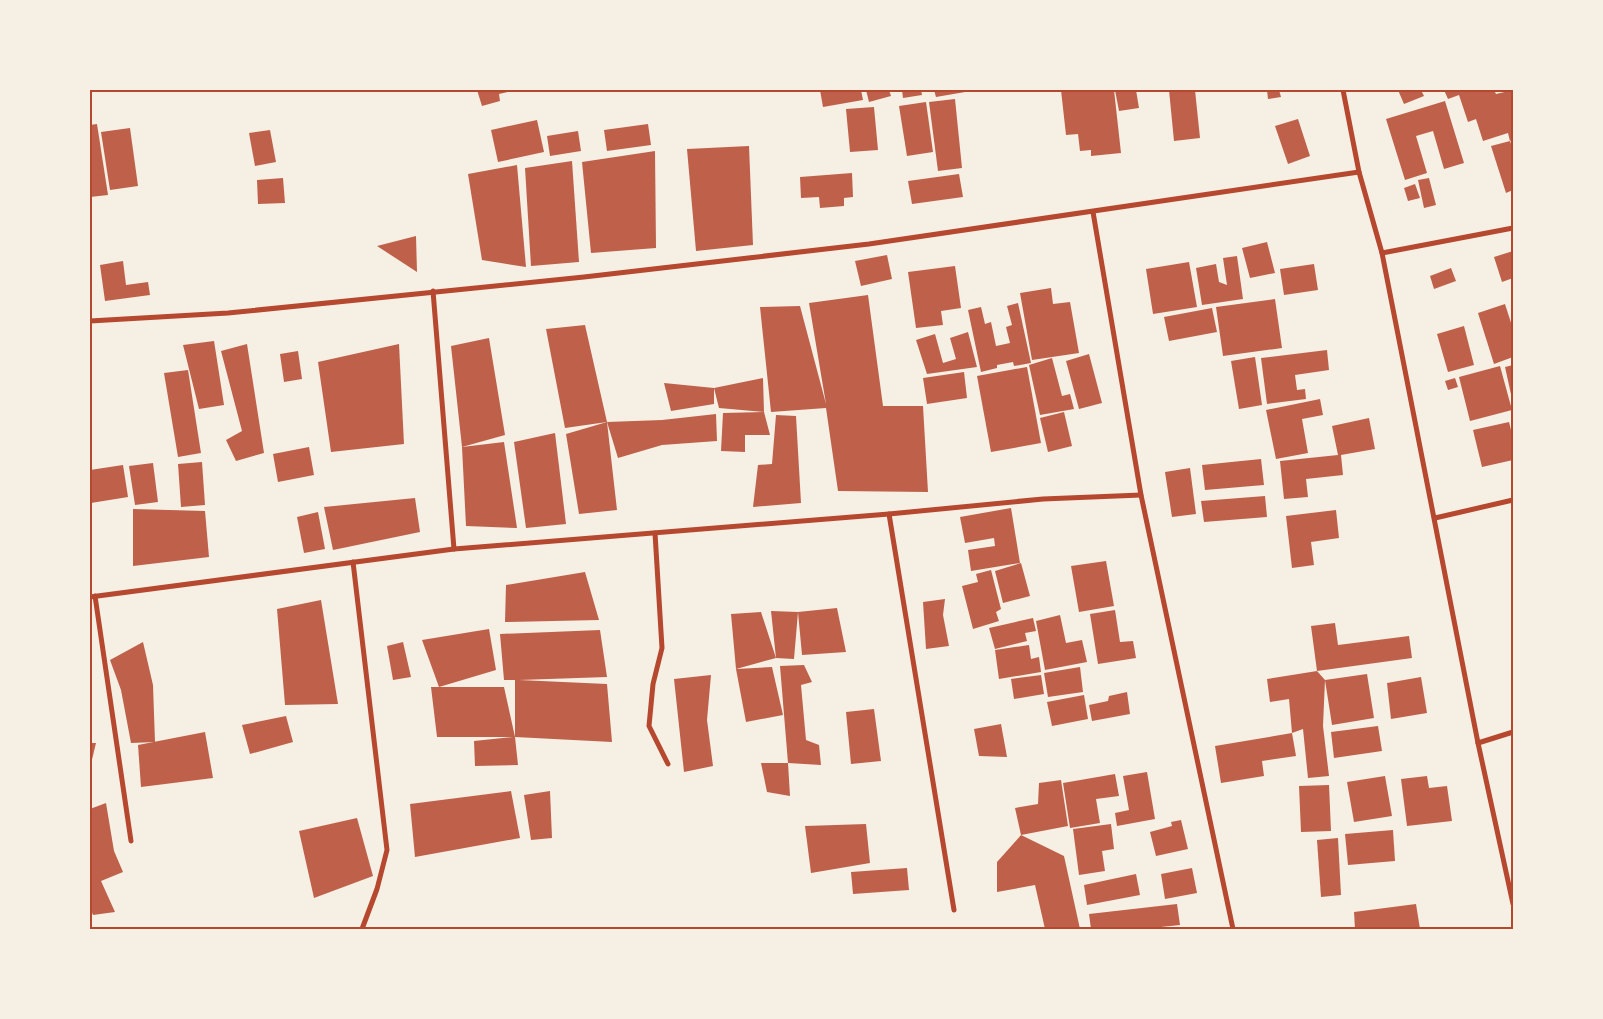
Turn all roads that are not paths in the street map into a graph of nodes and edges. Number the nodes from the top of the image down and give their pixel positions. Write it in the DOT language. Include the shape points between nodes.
graph roads {
  1 [pos="1343,90"];
  2 [pos="1359,172"];
  3 [pos="1093,212"];
  4 [pos="1513,228"];
  5 [pos="1382,253"];
  6 [pos="433,291"];
  7 [pos="90,321"];
  8 [pos="1142,495"];
  9 [pos="1513,500"];
  10 [pos="889,514"];
  11 [pos="1435,518"];
  12 [pos="655,534"];
  13 [pos="454,549"];
  14 [pos="353,562"];
  15 [pos="93,596"];
  16 [pos="1513,732"];
  17 [pos="1478,743"];
  18 [pos="668,764"];
  19 [pos="131,842"];
  20 [pos="1513,904"];
  21 [pos="954,910"];
  22 [pos="362,929"];
  23 [pos="1233,929"];
  1 -- 2 [label="street"];
  2 -- 3 [label="street"];
  2 -- 5 [label="street"];
  3 -- 6 [label="street" via="869,244"];
  3 -- 8 [label="street"];
  4 -- 5 [label="street"];
  5 -- 11 [label="street"];
  6 -- 7 [label="street" via="228,313"];
  6 -- 13 [label="street"];
  8 -- 10 [label="street" via="1043,499"];
  8 -- 23 [label="street"];
  9 -- 11 [label="street"];
  10 -- 12 [label="street"];
  10 -- 21 [label="street"];
  11 -- 17 [label="street"];
  12 -- 13 [label="street"];
  12 -- 18 [label="street" via="662,648 653,684 649,726"];
  13 -- 14 [label="street"];
  14 -- 15 [label="street"];
  14 -- 22 [label="street" via="387,850"];
  15 -- 19 [label="street"];
  16 -- 17 [label="street"];
  17 -- 20 [label="street"];
}
